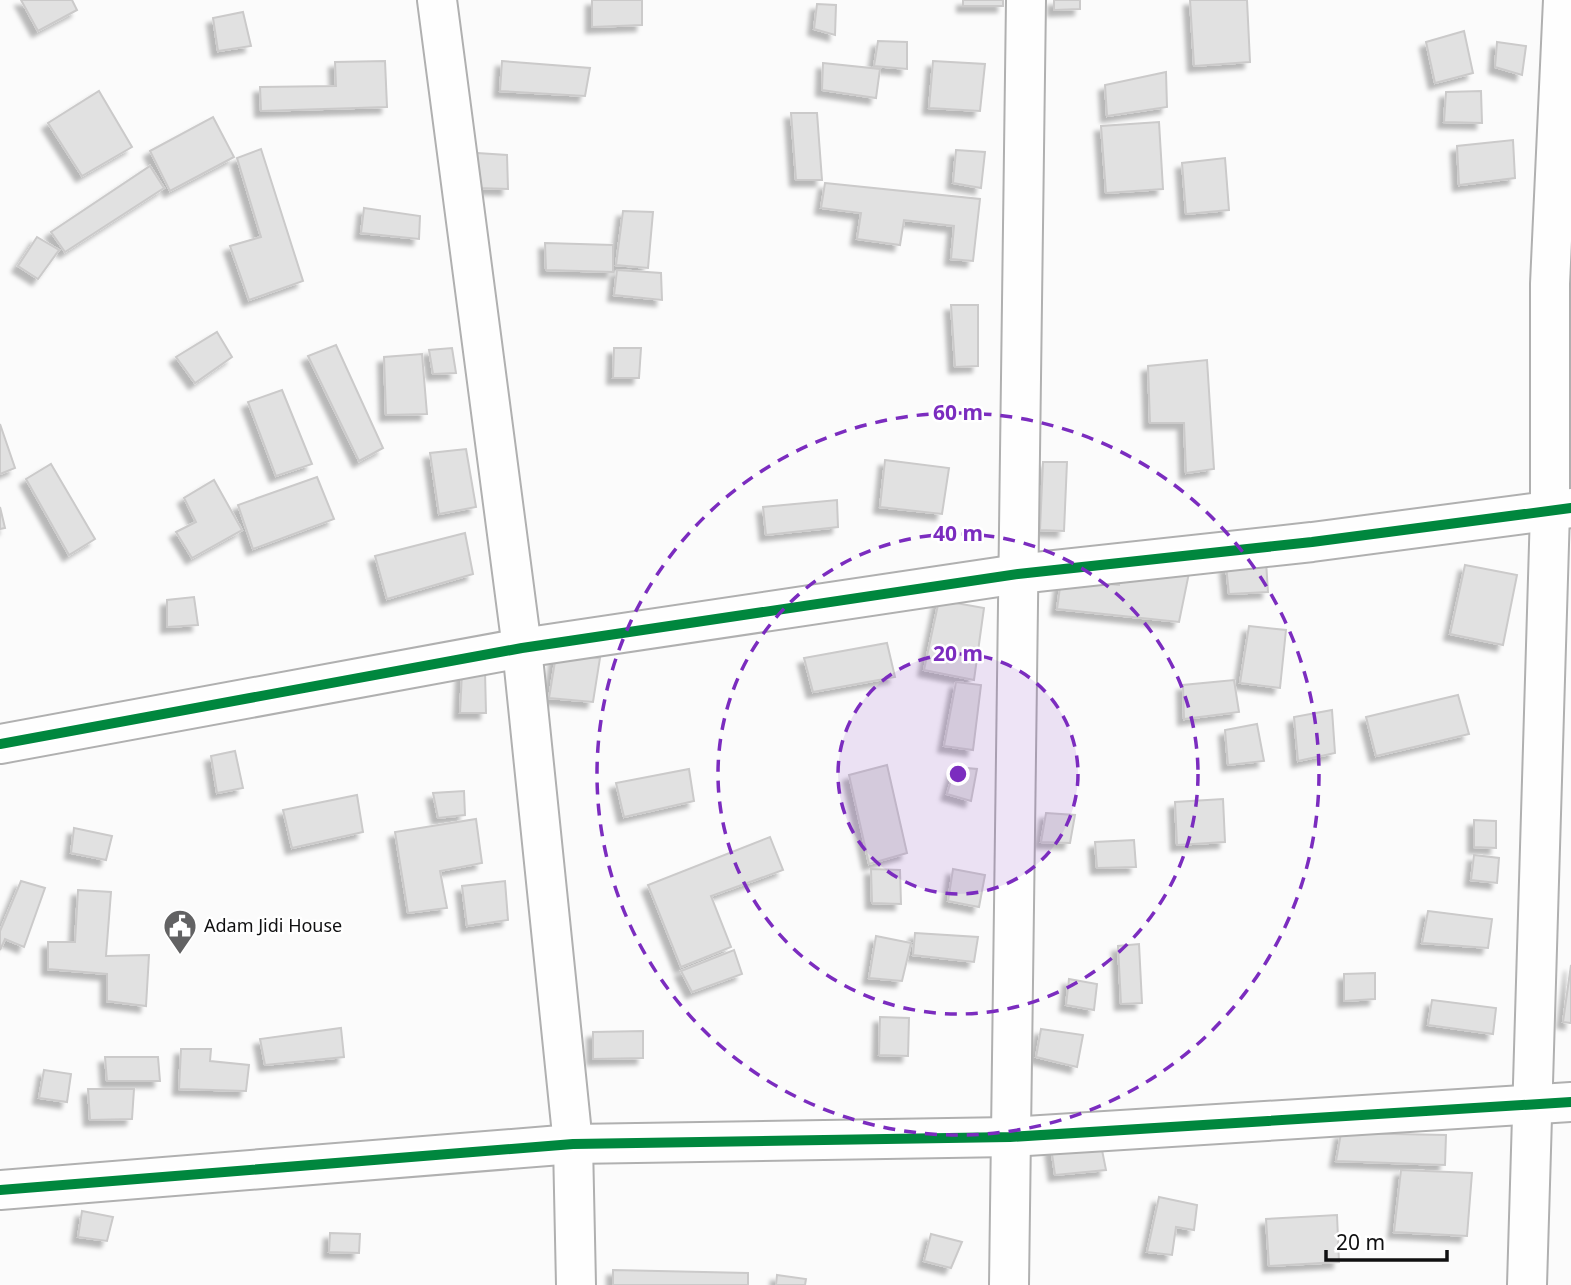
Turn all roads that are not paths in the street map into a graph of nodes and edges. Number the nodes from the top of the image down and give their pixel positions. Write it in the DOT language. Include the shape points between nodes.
graph roads {
  1 [pos="437,0"];
  2 [pos="1026,0"];
  3 [pos="1563,0"];
  4 [pos="1560,510"];
  5 [pos="1018,574"];
  6 [pos="522,649"];
  7 [pos="0,744"];
  8 [pos="1571,1102"];
  9 [pos="1531,1103"];
  10 [pos="1010,1137"];
  11 [pos="573,1144"];
  12 [pos="0,1191"];
  13 [pos="576,1285"];
  14 [pos="1009,1285"];
  15 [pos="1527,1285"];
  1 -- 6 [label="street"];
  2 -- 5 [label="street"];
  3 -- 4 [label="street" via="1550,284"];
  4 -- 5 [label="street"];
  4 -- 9 [label="street"];
  5 -- 6 [label="street"];
  5 -- 10 [label="street"];
  6 -- 7 [label="street"];
  6 -- 11 [label="street"];
  8 -- 9 [label="street"];
  9 -- 10 [label="street"];
  9 -- 15 [label="street"];
  10 -- 11 [label="street"];
  10 -- 14 [label="street"];
  11 -- 12 [label="street"];
  11 -- 13 [label="street"];
}
